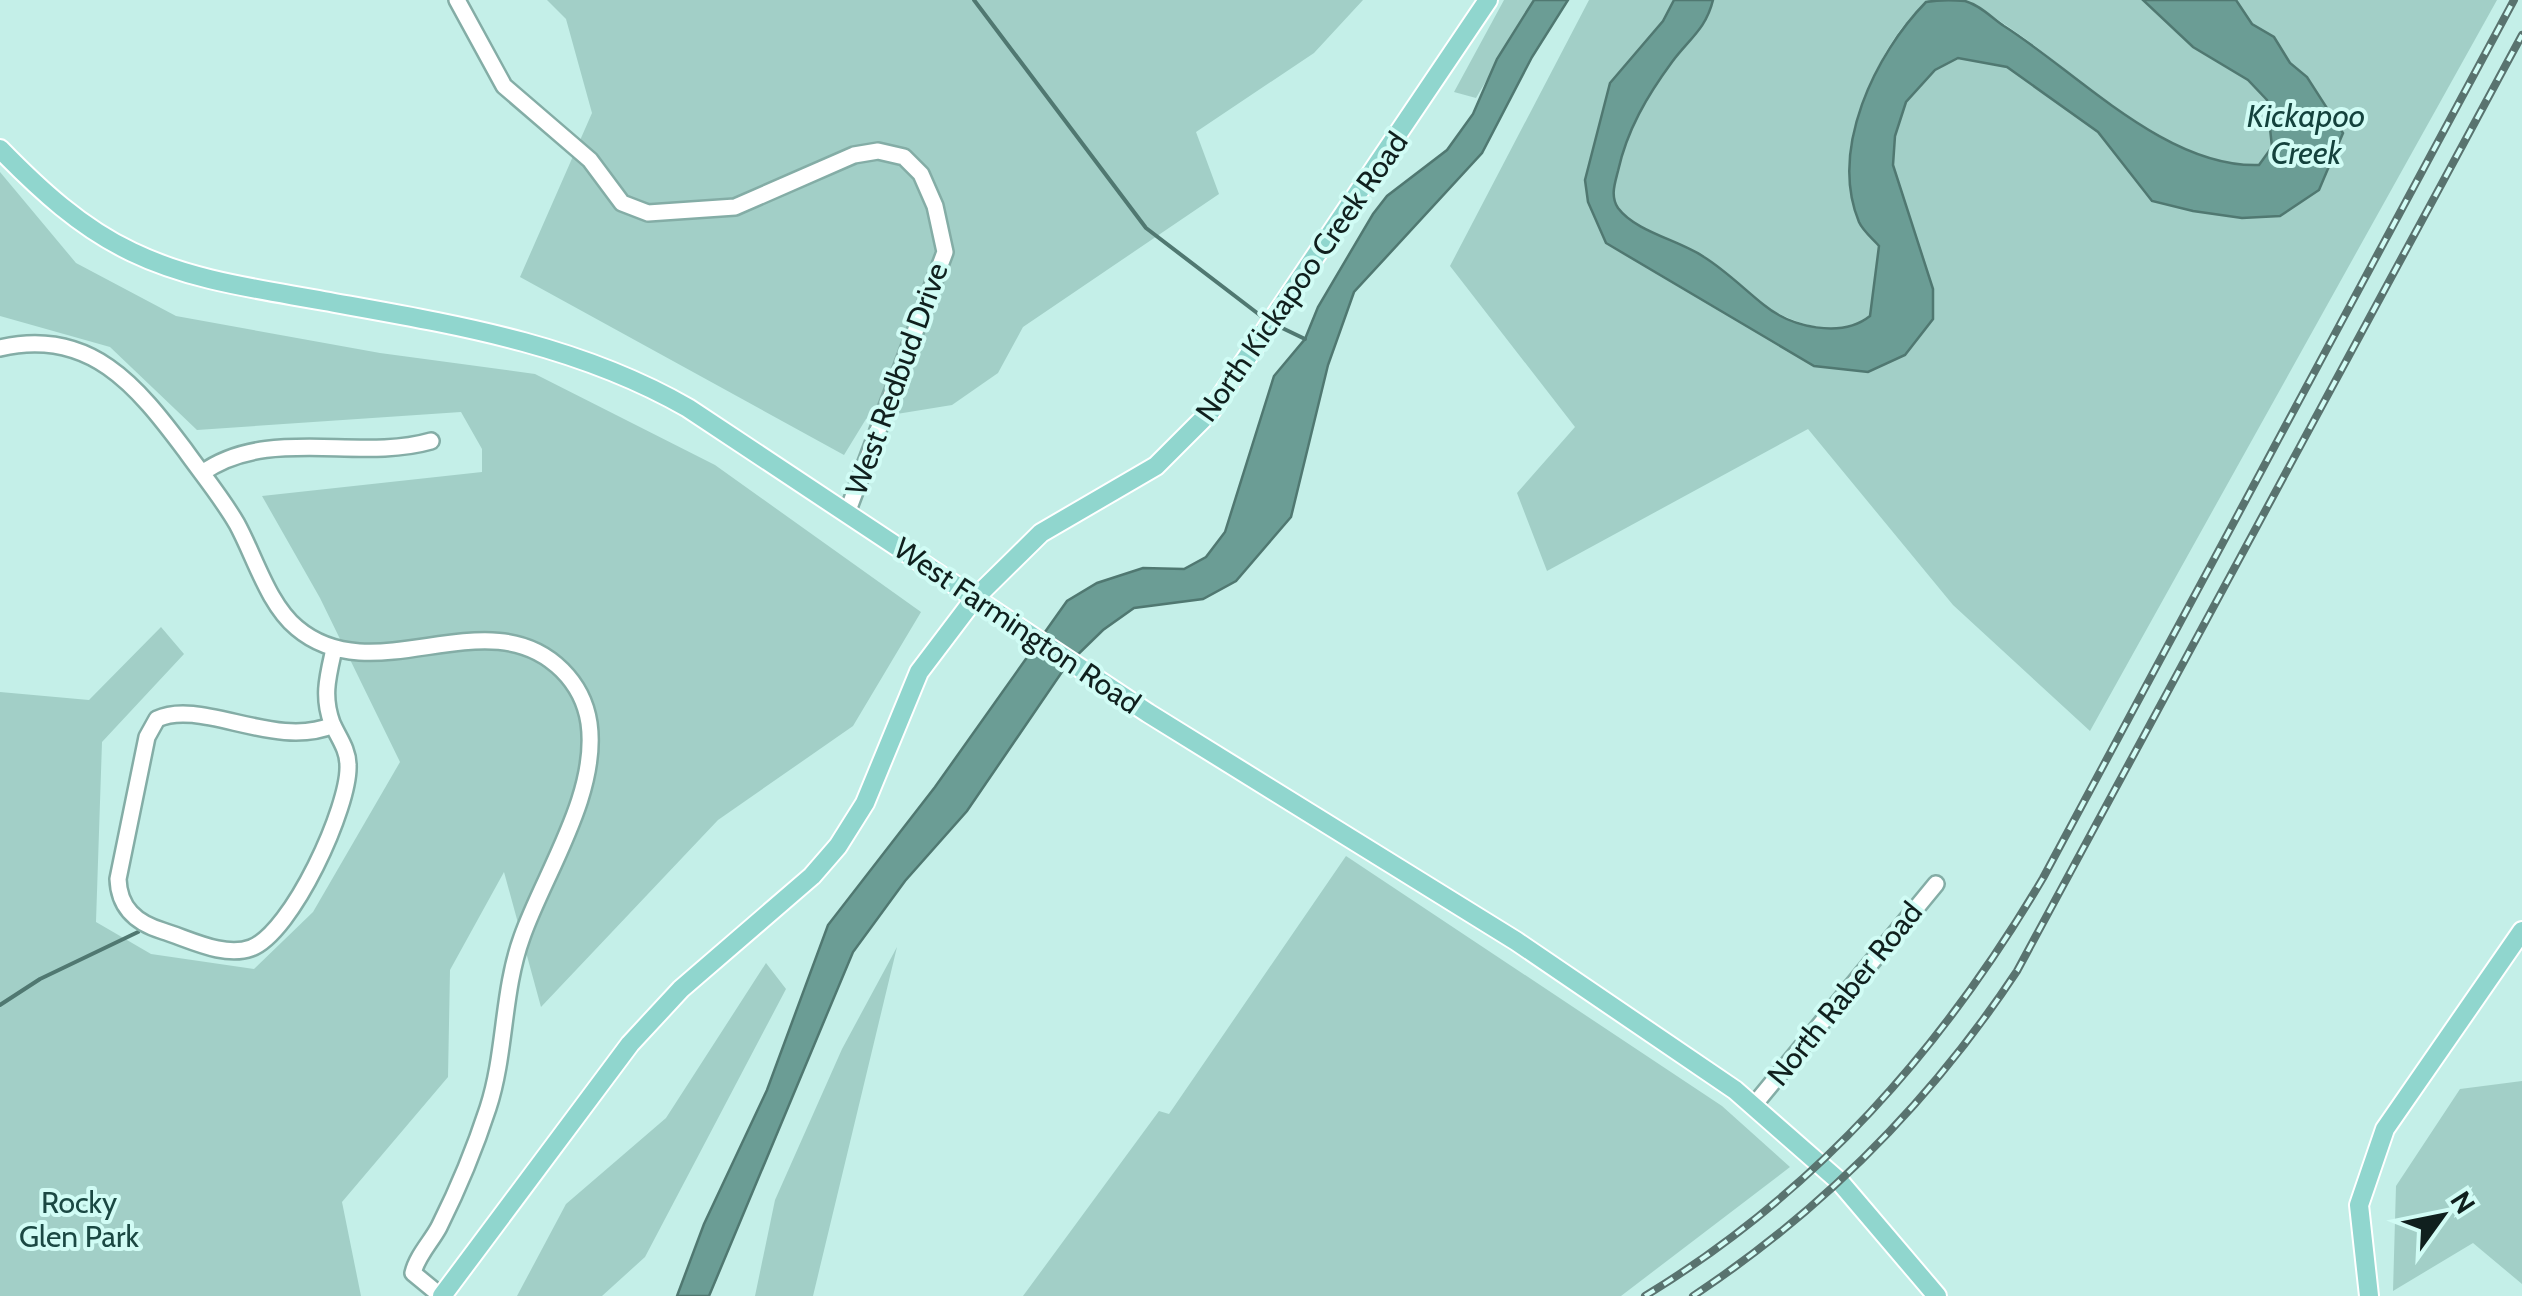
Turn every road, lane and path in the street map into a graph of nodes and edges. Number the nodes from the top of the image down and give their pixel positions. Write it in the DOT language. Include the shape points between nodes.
graph roads {
  1 [pos="457,0"];
  2 [pos="1488,0"];
  3 [pos="0,149"];
  4 [pos="0,348"];
  5 [pos="431,442"];
  6 [pos="202,473"];
  7 [pos="847,513"];
  8 [pos="974,598"];
  9 [pos="334,648"];
  10 [pos="333,724"];
  11 [pos="1936,884"];
  12 [pos="2522,931"];
  13 [pos="1754,1105"];
  14 [pos="442,1296"];
  15 [pos="1937,1296"];
  16 [pos="2369,1296"];
  1 -- 7 [label="street, West Redbud Drive" via="504,86 590,160 622,203 648,213 735,207 854,155 878,151 904,157 921,174 936,206 944,252"];
  2 -- 8 [label="main road, North Kickapoo Creek Road" via="1211,412 1175,450 1040,534"];
  3 -- 7 [label="main road, West Farmington Road" via="74,217 146,259 226,283 496,333 577,357 688,408"];
  4 -- 6 [label="street" via="64,348 115,370"];
  5 -- 6 [label="street" via="400,450 368,445 242,452"];
  6 -- 9 [label="street" via="291,623"];
  7 -- 8 [label="main road, West Farmington Road"];
  8 -- 13 [label="main road, West Farmington Road" via="1532,951"];
  8 -- 14 [label="main road, North Kickapoo Creek Road" via="919,672 870,793 838,846 630,1044"];
  9 -- 10 [label="street" via="324,690"];
  9 -- 14 [label="street" via="372,653 517,642 568,675 589,720 588,758 560,853 520,940 489,1106 452,1200 415,1266 416,1280"];
  10 -- 10 [label="street" via="348,758 346,782 310,879 274,933 253,948 229,951 147,927 128,912 118,878 147,736 157,719 178,714 290,733"];
  11 -- 13 [label="street, North Raber Road"];
  12 -- 16 [label="main road" via="2385,1129 2358,1205"];
  13 -- 15 [label="main road, West Farmington Road" via="1840,1182"];
}
